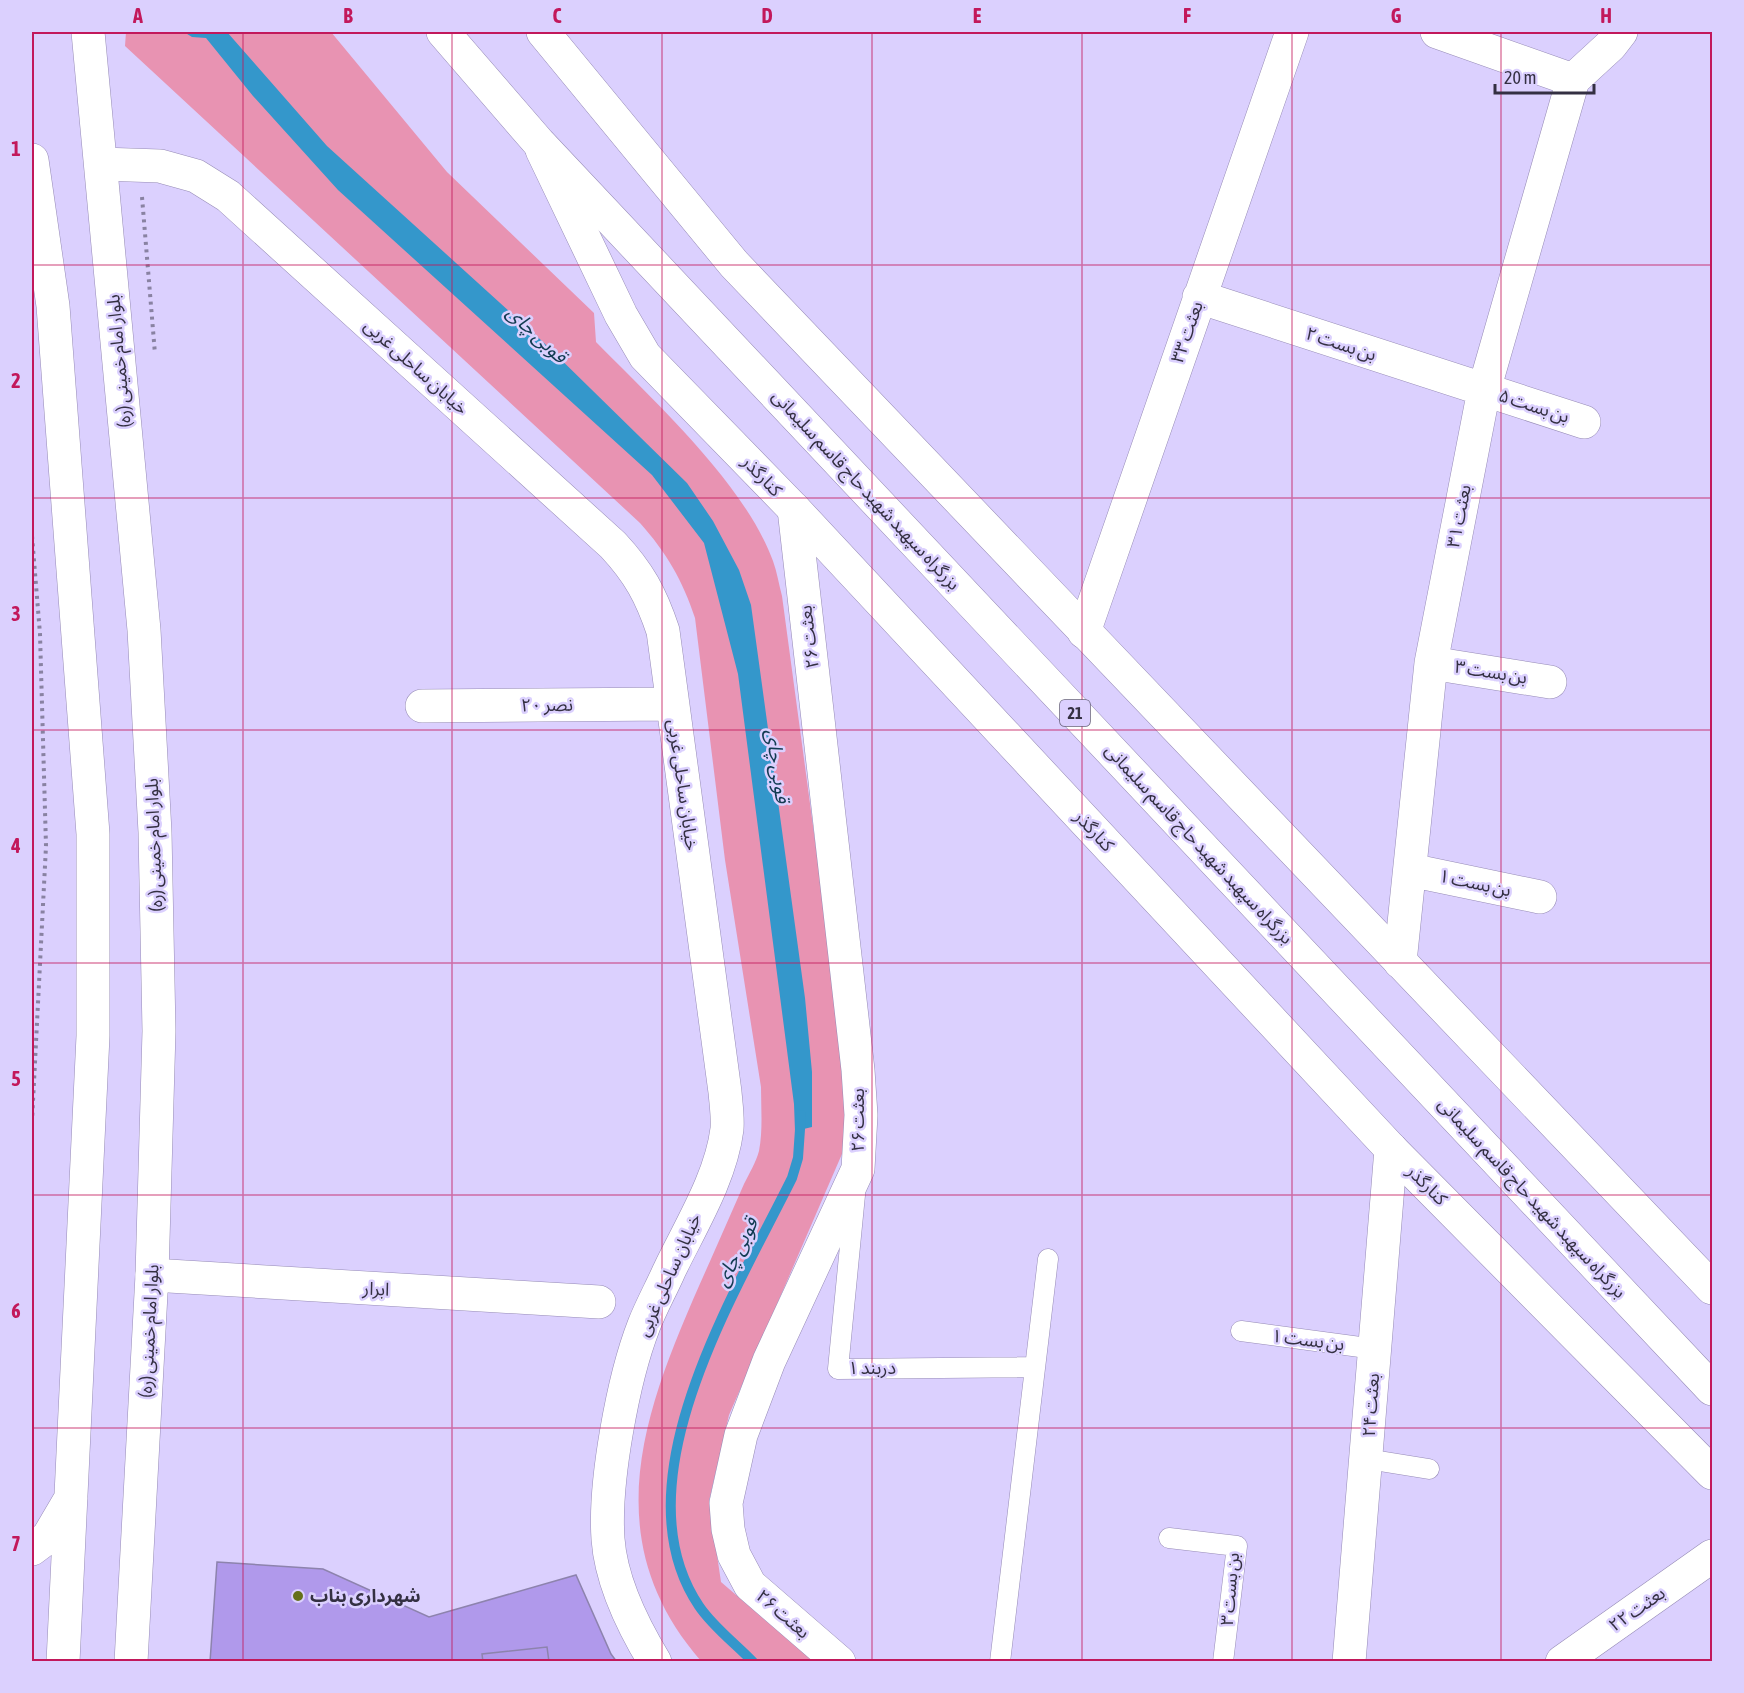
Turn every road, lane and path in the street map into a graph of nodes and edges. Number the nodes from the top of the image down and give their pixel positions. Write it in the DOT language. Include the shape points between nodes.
graph roads {
  1 [pos="88,32"];
  2 [pos="443,32"];
  3 [pos="543,32"];
  4 [pos="1292,32"];
  5 [pos="1437,32"];
  6 [pos="1621,32"];
  7 [pos="1573,80"];
  8 [pos="539,143"];
  9 [pos="32,160"];
  10 [pos="101,164"];
  11 [pos="1199,297"];
  12 [pos="42,304"];
  13 [pos="1484,390"];
  14 [pos="1584,422"];
  15 [pos="794,509"];
  16 [pos="32,536"];
  17 [pos="1084,632"];
  18 [pos="1431,663"];
  19 [pos="1550,682"];
  20 [pos="672,704"];
  21 [pos="422,706"];
  22 [pos="1410,870"];
  23 [pos="1540,897"];
  24 [pos="1401,962"];
  25 [pos="32,1121"];
  26 [pos="1391,1149"];
  27 [pos="858,1169"];
  28 [pos="1048,1259"];
  29 [pos="152,1275"];
  30 [pos="1713,1288"];
  31 [pos="599,1302"];
  32 [pos="1240,1331"];
  33 [pos="1375,1349"];
  34 [pos="1035,1367"];
  35 [pos="1713,1389"];
  36 [pos="1367,1460"];
  37 [pos="1430,1469"];
  38 [pos="1713,1473"];
  39 [pos="73,1494"];
  40 [pos="1169,1538"];
  41 [pos="32,1549"];
  42 [pos="1713,1556"];
  43 [pos="841,1660"];
  44 [pos="63,1662"];
  45 [pos="131,1662"];
  46 [pos="655,1662"];
  47 [pos="1000,1662"];
  48 [pos="1223,1662"];
  49 [pos="1349,1662"];
  50 [pos="1562,1662"];
  1 -- 10 [label="main road, بلوار امام خمینی (ره)"];
  2 -- 8 [label="main road, بزرگراه سپهبد شهید حاج قاسم سلیمانی / 21"];
  3 -- 17 [label="main road" via="734,264"];
  4 -- 11 [label="main road, بعثت ۳۳"];
  5 -- 7 [label="main road"];
  6 -- 7 [label="main road"];
  7 -- 13 [label="main road, بعثت ۳۱"];
  8 -- 15 [label="main road, کنارگذر / 21" via="621,315 645,356"];
  8 -- 35 [label="main road, بزرگراه سپهبد شهید حاج قاسم سلیمانی / 21"];
  9 -- 12 [label="main road"];
  10 -- 20 [label="main road, خیابان ساحلی غربی" via="160,166 196,176 228,196 613,544 651,596 663,632"];
  10 -- 29 [label="main road, بلوار امام خمینی (ره)" via="144,630 155,832 159,1031"];
  11 -- 13 [label="main road, بن بست ۲"];
  11 -- 17 [label="main road, بعثت ۳۳"];
  12 -- 39 [label="main road" via="93,834 93,1036"];
  13 -- 14 [label="main road, بن بست ۵"];
  13 -- 18 [label="main road, بعثت ۳۱"];
  15 -- 26 [label="main road, کنارگذر / 21"];
  15 -- 27 [label="main road, بعثت ۲۶" via="858,1070"];
  16 -- 25 [label="path" via="40,634 46,846"];
  17 -- 24 [label="main road"];
  18 -- 19 [label="main road, بن بست ۳"];
  18 -- 22 [label="main road, بعثت ۳۱"];
  20 -- 21 [label="main road, نصر ۲۰"];
  20 -- 46 [label="main road, خیابان ساحلی غربی" via="727,1127 715,1173 644,1326 626,1387 609,1482 608,1539 613,1566 625,1603"];
  22 -- 23 [label="main road, بن بست ۱"];
  22 -- 24 [label="main road, بعثت ۳۱"];
  24 -- 30 [label="main road"];
  26 -- 33 [label="main road, بعثت ۲۴"];
  26 -- 38 [label="main road, کنارگذر / 21"];
  27 -- 34 [label="lane, دربند ۱" via="837,1369"];
  27 -- 43 [label="main road, بعثت ۲۶" via="769,1361 741,1435 726,1503 734,1555 750,1585 804,1634"];
  28 -- 34 [label="lane"];
  29 -- 31 [label="main road, ابرار"];
  29 -- 45 [label="main road, بلوار امام خمینی (ره)"];
  32 -- 33 [label="lane, بن بست ۱"];
  33 -- 36 [label="main road, بعثت ۲۴"];
  34 -- 47 [label="lane"];
  36 -- 37 [label="lane"];
  36 -- 49 [label="main road, بعثت ۲۴"];
  39 -- 41 [label="main road" via="48,1537"];
  39 -- 44 [label="main road"];
  40 -- 48 [label="lane, بن بست ۳" via="1237,1546"];
  42 -- 50 [label="main road, بعثت ۲۲"];
}
